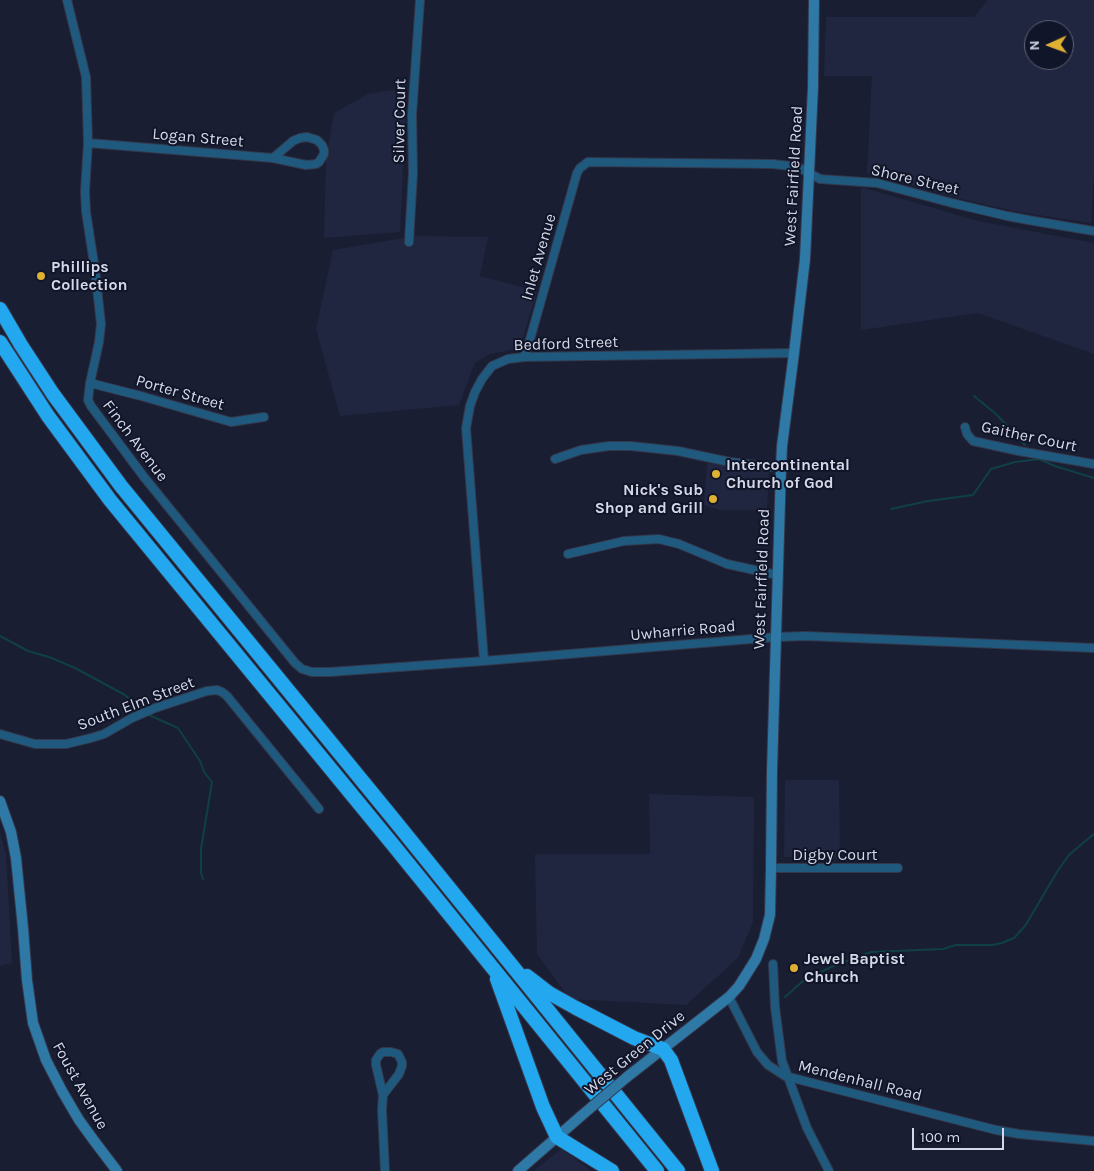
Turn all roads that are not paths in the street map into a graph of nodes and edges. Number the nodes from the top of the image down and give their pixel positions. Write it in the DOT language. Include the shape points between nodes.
graph roads {
  1 [pos="67,0"];
  2 [pos="420,0"];
  3 [pos="814,0"];
  4 [pos="88,144"];
  5 [pos="274,158"];
  6 [pos="582,166"];
  7 [pos="809,173"];
  8 [pos="1094,231"];
  9 [pos="409,242"];
  10 [pos="0,308"];
  11 [pos="0,342"];
  12 [pos="794,354"];
  13 [pos="524,357"];
  14 [pos="90,383"];
  15 [pos="264,417"];
  16 [pos="965,427"];
  17 [pos="555,458"];
  18 [pos="1094,464"];
  19 [pos="781,468"];
  20 [pos="568,554"];
  21 [pos="777,575"];
  22 [pos="776,637"];
  23 [pos="1094,648"];
  24 [pos="484,661"];
  25 [pos="304,670"];
  26 [pos="0,734"];
  27 [pos="0,801"];
  28 [pos="319,809"];
  29 [pos="771,868"];
  30 [pos="898,868"];
  31 [pos="760,950"];
  32 [pos="508,961"];
  33 [pos="773,964"];
  34 [pos="493,969"];
  35 [pos="729,997"];
  36 [pos="663,1049"];
  37 [pos="787,1077"];
  38 [pos="383,1096"];
  39 [pos="557,1137"];
  40 [pos="1094,1141"];
  41 [pos="117,1171"];
  42 [pos="385,1171"];
  43 [pos="518,1171"];
  44 [pos="612,1171"];
  45 [pos="657,1171"];
  46 [pos="678,1171"];
  47 [pos="712,1171"];
  48 [pos="829,1171"];
  1 -- 4 [label="street, Finch Avenue" via="86,78"];
  2 -- 9 [label="street, Silver Court" via="412,115"];
  3 -- 7 [label="main road, West Fairfield Road"];
  4 -- 5 [label="street, Logan Street"];
  4 -- 14 [label="street, Finch Avenue" via="86,212 101,324"];
  5 -- 5 [label="street, Logan Street" via="316,164 324,150 317,140 300,138"];
  6 -- 7 [label="street, Shore Street" via="594,161 773,164 798,167"];
  6 -- 13 [label="street, Inlet Avenue" via="577,173"];
  7 -- 8 [label="street, Shore Street" via="820,179 877,183 1007,216"];
  7 -- 12 [label="main road, West Fairfield Road" via="803,282"];
  10 -- 32 [label="highway" via="53,394 121,486"];
  11 -- 34 [label="highway" via="48,416 110,500"];
  12 -- 13 [label="street, Bedford Street"];
  12 -- 19 [label="main road, West Fairfield Road"];
  13 -- 24 [label="street, Bedford Street" via="492,366 475,392 467,419"];
  14 -- 15 [label="street, Porter Street" via="231,422"];
  14 -- 25 [label="street, Finch Avenue" via="88,400 109,431 295,663"];
  16 -- 18 [label="street, Gaither Court" via="973,441"];
  17 -- 19 [label="street" via="581,450 631,446"];
  19 -- 21 [label="main road, West Fairfield Road"];
  20 -- 21 [label="street" via="624,541 659,539 727,564"];
  21 -- 22 [label="main road, West Fairfield Road"];
  22 -- 23 [label="street, Uwharrie Road"];
  22 -- 24 [label="street, Uwharrie Road"];
  22 -- 29 [label="main road, West Fairfield Road"];
  24 -- 25 [label="street, Uwharrie Road" via="330,672"];
  26 -- 28 [label="street, South Elm Street" via="36,744 66,744 104,734 155,708 217,690 227,696"];
  27 -- 41 [label="main road, Foust Avenue" via="16,858 33,1023 46,1060 62,1090 82,1124"];
  29 -- 30 [label="street, Digby Court"];
  29 -- 31 [label="main road, West Fairfield Road" via="770,915"];
  31 -- 35 [label="main road, West Green Drive" via="750,970"];
  32 -- 36 [label="highway" via="549,993 634,1038"];
  32 -- 46 [label="highway"];
  33 -- 37 [label="street" via="775,1007"];
  34 -- 39 [label="highway"];
  34 -- 45 [label="highway"];
  35 -- 36 [label="main road, West Green Drive"];
  35 -- 37 [label="street, Mendenhall Road" via="757,1052 768,1065"];
  36 -- 39 [label="main road, West Green Drive, bridge"];
  36 -- 47 [label="highway" via="671,1060"];
  37 -- 40 [label="street, Mendenhall Road" via="996,1130"];
  37 -- 48 [label="street" via="807,1128"];
  38 -- 38 [label="street" via="402,1070 400,1057 392,1052 383,1052 376,1060"];
  38 -- 42 [label="street"];
  39 -- 43 [label="main road, West Green Drive"];
  39 -- 44 [label="highway"];
}
